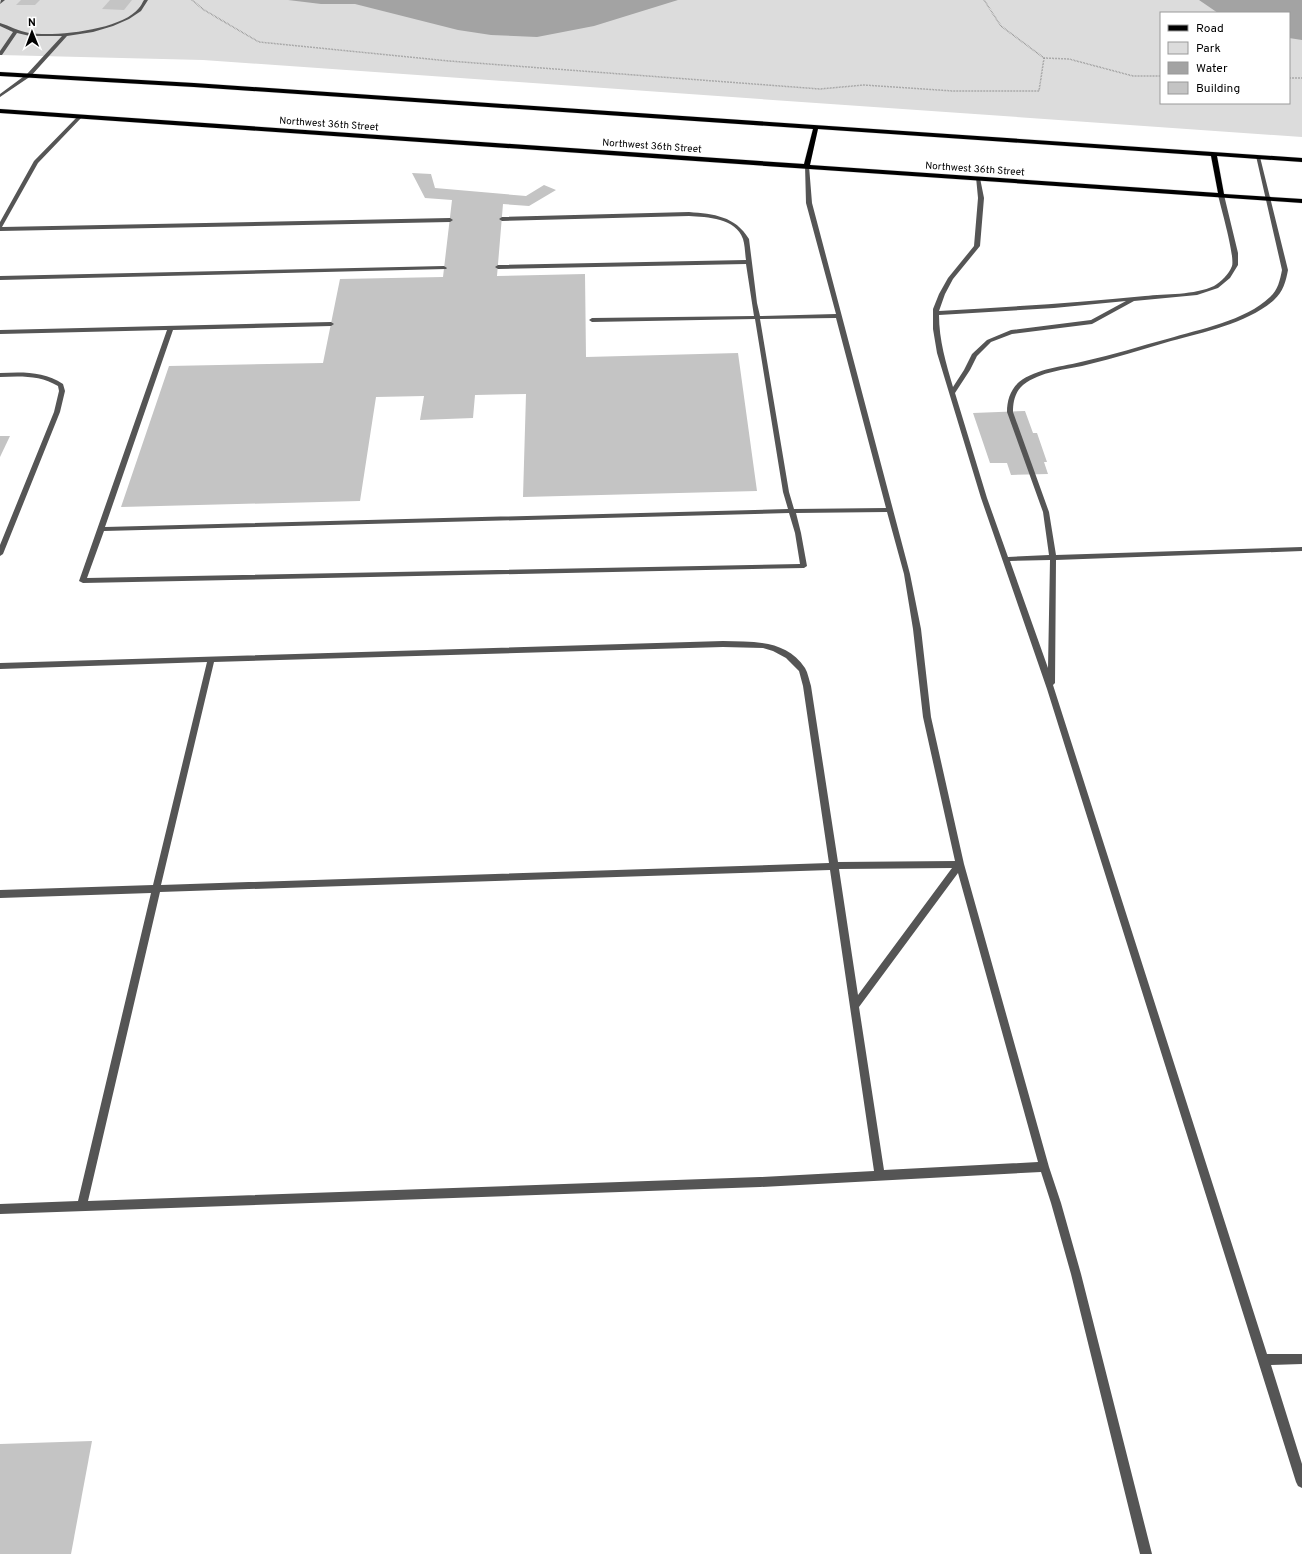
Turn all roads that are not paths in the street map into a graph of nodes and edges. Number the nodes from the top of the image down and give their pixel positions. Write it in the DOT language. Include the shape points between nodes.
graph roads {
  1 [pos="3,0"];
  2 [pos="146,0"];
  3 [pos="0,3"];
  4 [pos="0,24"];
  5 [pos="15,32"];
  6 [pos="65,34"];
  7 [pos="0,54"];
  8 [pos="0,74"];
  9 [pos="29,75"];
  10 [pos="0,96"];
  11 [pos="0,112"];
  12 [pos="81,116"];
  13 [pos="816,127"];
  14 [pos="1214,154"];
  15 [pos="1258,157"];
  16 [pos="1302,160"];
  17 [pos="807,166"];
  18 [pos="978,178"];
  19 [pos="1221,195"];
  20 [pos="1268,199"];
  21 [pos="1302,201"];
  22 [pos="502,219"];
  23 [pos="450,220"];
  24 [pos="0,228"];
  25 [pos="749,262"];
  26 [pos="498,267"];
  27 [pos="444,268"];
  28 [pos="0,278"];
  29 [pos="1135,299"];
  30 [pos="936,313"];
  31 [pos="838,316"];
  32 [pos="757,317"];
  33 [pos="592,320"];
  34 [pos="330,324"];
  35 [pos="171,327"];
  36 [pos="0,332"];
  37 [pos="0,374"];
  38 [pos="953,392"];
  39 [pos="890,510"];
  40 [pos="792,511"];
  41 [pos="101,529"];
  42 [pos="1302,549"];
  43 [pos="0,554"];
  44 [pos="1053,558"];
  45 [pos="1005,559"];
  46 [pos="211,660"];
  47 [pos="0,666"];
  48 [pos="1050,689"];
  49 [pos="960,864"];
  50 [pos="834,866"];
  51 [pos="156,889"];
  52 [pos="0,894"];
  53 [pos="854,1007"];
  54 [pos="1044,1167"];
  55 [pos="880,1175"];
  56 [pos="82,1205"];
  57 [pos="0,1209"];
  58 [pos="1302,1359"];
  59 [pos="1263,1360"];
  60 [pos="1302,1482"];
  61 [pos="1146,1554"];
  1 -- 3 [label="street"];
  2 -- 6 [label="street" via="140,10 126,20 105,28"];
  4 -- 5 [label="street"];
  5 -- 6 [label="street" via="30,35"];
  5 -- 7 [label="street"];
  6 -- 9 [label="street"];
  8 -- 9 [label="main road"];
  9 -- 10 [label="street"];
  9 -- 13 [label="main road"];
  11 -- 12 [label="main road, Northwest 36th Street"];
  12 -- 17 [label="main road, Northwest 36th Street"];
  12 -- 24 [label="street" via="36,162"];
  13 -- 14 [label="main road"];
  13 -- 17 [label="main road"];
  14 -- 15 [label="main road"];
  14 -- 19 [label="main road"];
  15 -- 16 [label="main road"];
  15 -- 20 [label="street"];
  17 -- 18 [label="main road, Northwest 36th Street"];
  17 -- 31 [label="street" via="809,203"];
  18 -- 19 [label="main road, Northwest 36th Street"];
  18 -- 30 [label="street" via="981,198 977,246 951,278"];
  19 -- 20 [label="main road, Northwest 36th Street"];
  19 -- 29 [label="street" via="1235,253 1235,265 1228,277 1216,287 1197,293"];
  20 -- 21 [label="main road, Northwest 36th Street"];
  20 -- 44 [label="street" via="1285,270 1284,281 1279,291 1270,300 1245,316 1119,354 1037,375 1020,384 1014,393 1010,412 1046,512"];
  22 -- 25 [label="street" via="678,213 701,215 728,221 737,226 746,239"];
  23 -- 24 [label="street"];
  25 -- 26 [label="street"];
  25 -- 32 [label="street"];
  27 -- 28 [label="street"];
  29 -- 30 [label="street"];
  29 -- 38 [label="street" via="1092,322 1011,332 990,341 974,354"];
  30 -- 38 [label="street" via="940,353"];
  31 -- 32 [label="street"];
  31 -- 39 [label="street"];
  32 -- 33 [label="street"];
  32 -- 40 [label="street" via="786,492"];
  34 -- 35 [label="street"];
  35 -- 36 [label="street"];
  35 -- 41 [label="street"];
  37 -- 43 [label="street" via="49,378 61,385 62,391 57,412"];
  38 -- 45 [label="street"];
  39 -- 40 [label="street"];
  39 -- 49 [label="street" via="914,608 927,717"];
  40 -- 41 [label="street"];
  40 -- 41 [label="street" via="804,566 83,581"];
  42 -- 44 [label="street"];
  44 -- 45 [label="street"];
  44 -- 48 [label="street"];
  45 -- 48 [label="street"];
  46 -- 47 [label="street"];
  46 -- 50 [label="street" via="723,644 763,645 776,649 789,656 802,670 807,686"];
  46 -- 51 [label="street"];
  48 -- 59 [label="street"];
  49 -- 50 [label="street"];
  49 -- 53 [label="street"];
  49 -- 54 [label="street"];
  50 -- 51 [label="street"];
  50 -- 53 [label="street"];
  51 -- 52 [label="street"];
  51 -- 56 [label="street"];
  53 -- 55 [label="street"];
  54 -- 55 [label="street"];
  54 -- 61 [label="street" via="1076,1274"];
  55 -- 56 [label="street" via="760,1182"];
  56 -- 57 [label="street"];
  58 -- 59 [label="street"];
  59 -- 60 [label="street"];
}
